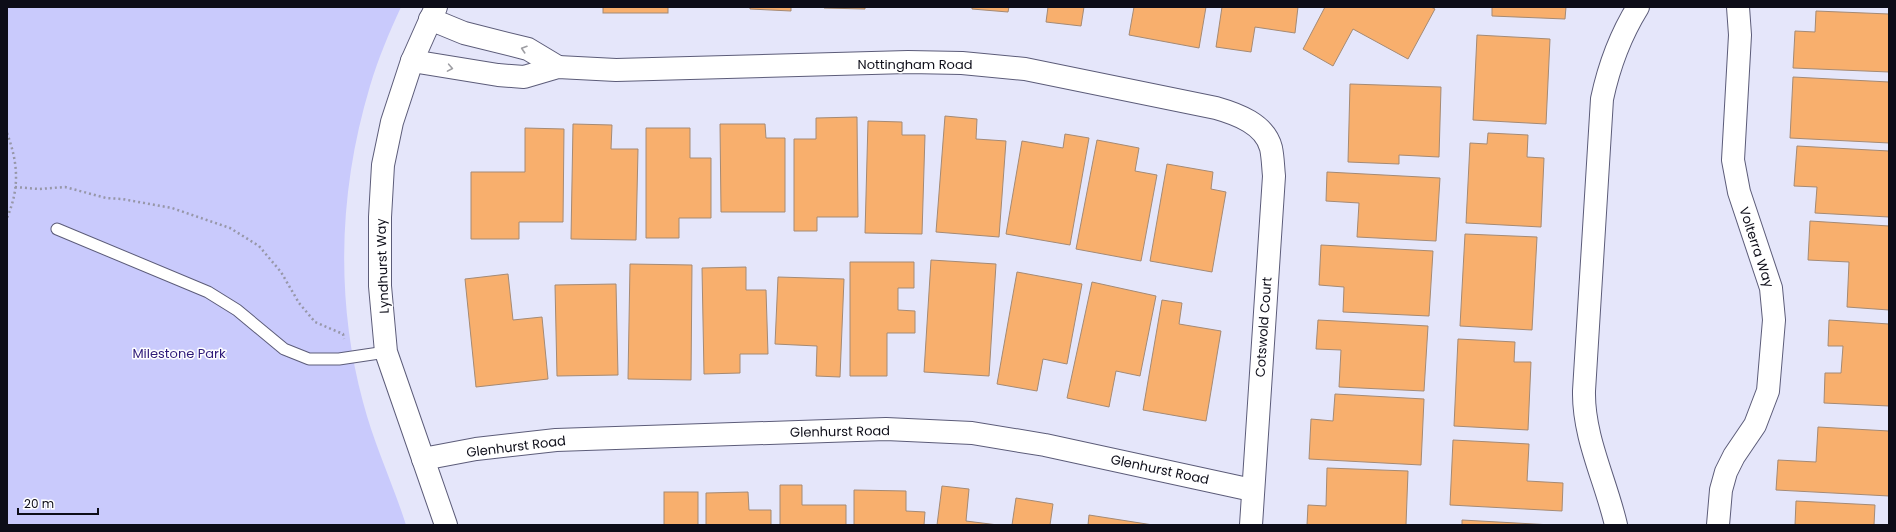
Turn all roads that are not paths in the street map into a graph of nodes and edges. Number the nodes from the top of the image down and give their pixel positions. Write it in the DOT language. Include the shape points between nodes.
graph roads {
  1 [pos="1638,7"];
  2 [pos="1738,7"];
  3 [pos="433,13"];
  4 [pos="412,61"];
  5 [pos="558,68"];
  6 [pos="1262,132"];
  7 [pos="57,229"];
  8 [pos="386,352"];
  9 [pos="423,459"];
  10 [pos="1252,490"];
  11 [pos="446,525"];
  12 [pos="1251,525"];
  13 [pos="1616,525"];
  14 [pos="1718,525"];
  1 -- 13 [label="street" via="1616,49 1602,99 1584,391 1589,434"];
  2 -- 14 [label="street, Volterra Way" via="1740,35 1733,160 1739,192 1771,288 1774,320 1768,391 1755,425 1726,472 1721,490"];
  3 -- 4 [label="street, Lyndhurst Way"];
  5 -- 3 [label="street, one-way" via="528,49 464,33"];
  4 -- 5 [label="street, Nottingham Road, one-way" via="524,77"];
  4 -- 8 [label="street, Lyndhurst Way" via="392,122 384,165 380,217 380,286"];
  5 -- 6 [label="street, Nottingham Road" via="616,70 908,62 970,64 1025,69 1216,108 1239,115"];
  6 -- 10 [label="street, Cotswold Court" via="1271,147 1274,176"];
  7 -- 8 [label="lane" via="208,292 237,310 284,349 310,359 339,359"];
  8 -- 9 [label="street, Lyndhurst Way"];
  9 -- 10 [label="street, Glenhurst Road" via="476,449 564,440 886,429 972,433"];
  9 -- 11 [label="street, Lyndhurst Way"];
  10 -- 12 [label="street, Cotswold Court"];
}
